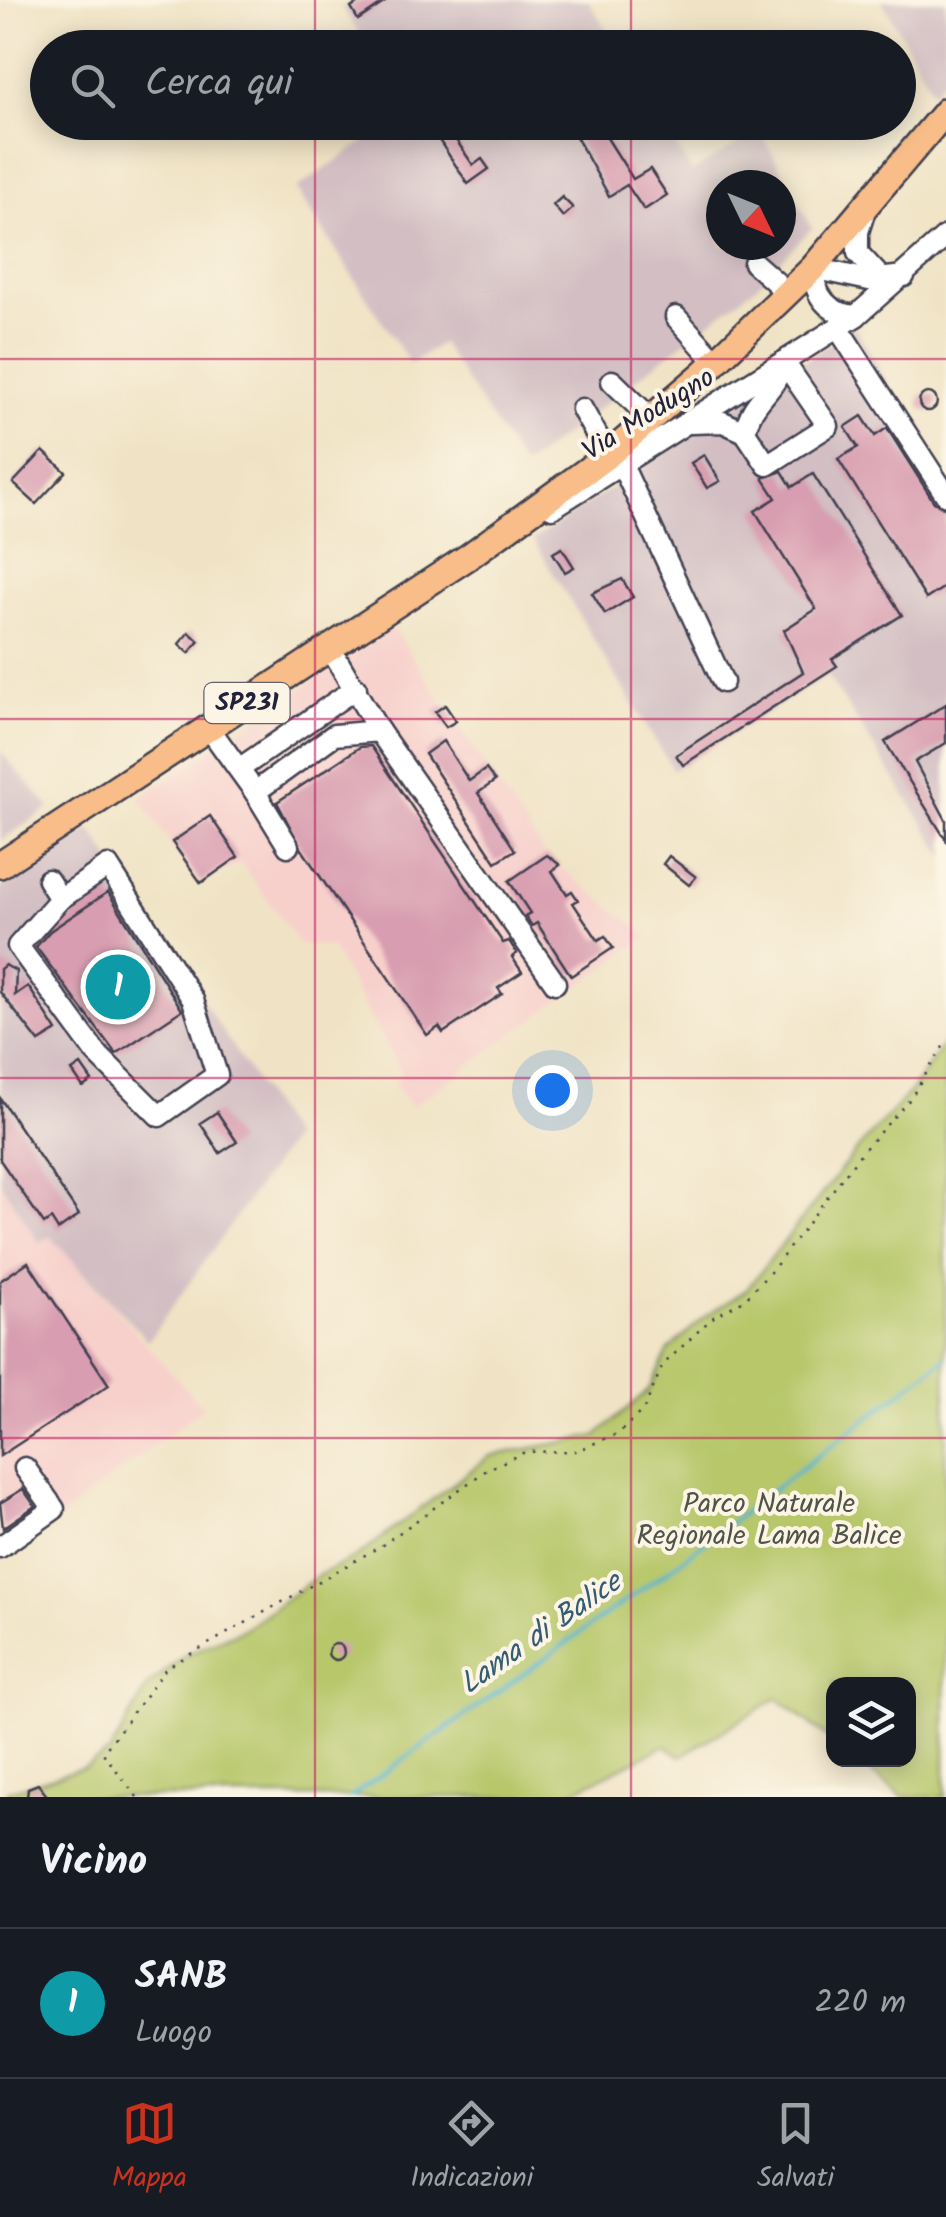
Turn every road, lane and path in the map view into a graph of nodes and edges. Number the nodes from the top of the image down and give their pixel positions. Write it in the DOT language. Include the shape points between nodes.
graph roads {
  1 [pos="946,111"];
  2 [pos="868,206"];
  3 [pos="946,236"];
  4 [pos="754,263"];
  5 [pos="813,268"];
  6 [pos="906,275"];
  7 [pos="883,280"];
  8 [pos="788,293"];
  9 [pos="856,316"];
  10 [pos="676,317"];
  11 [pos="838,328"];
  12 [pos="716,362"];
  13 [pos="784,362"];
  14 [pos="612,381"];
  15 [pos="582,409"];
  16 [pos="651,420"];
  17 [pos="689,423"];
  18 [pos="745,432"];
  19 [pos="615,460"];
  20 [pos="946,495"];
  21 [pos="330,648"];
  22 [pos="723,682"];
  23 [pos="356,688"];
  24 [pos="209,728"];
  25 [pos="379,731"];
  26 [pos="239,768"];
  27 [pos="255,792"];
  28 [pos="288,846"];
  29 [pos="0,865"];
  30 [pos="48,880"];
  31 [pos="60,898"];
  32 [pos="555,983"];
  33 [pos="946,1042"];
  34 [pos="25,1468"];
  35 [pos="0,1547"];
  36 [pos="137,1797"];
  1 -- 2 [label="main road, SP231"];
  2 -- 5 [label="main road, SP231"];
  2 -- 7 [label="street" via="858,250"];
  3 -- 6 [label="street, Via Modugno"];
  4 -- 8 [label="street"];
  5 -- 7 [label="street"];
  5 -- 8 [label="main road, SP231"];
  5 -- 9 [label="street" via="823,302"];
  6 -- 7 [label="street"];
  6 -- 9 [label="street, Via Modugno"];
  8 -- 12 [label="main road, SP231"];
  9 -- 11 [label="street, Via Modugno"];
  10 -- 12 [label="street"];
  11 -- 13 [label="street, Via Modugno"];
  11 -- 20 [label="street"];
  12 -- 16 [label="main road, SP231"];
  13 -- 17 [label="street, Via Modugno"];
  13 -- 18 [label="street" via="775,388 750,408"];
  13 -- 18 [label="street" via="828,426 767,465"];
  14 -- 16 [label="street"];
  15 -- 19 [label="street"];
  16 -- 19 [label="main road, SP231"];
  17 -- 18 [label="street" via="723,422"];
  17 -- 19 [label="street, Via Modugno"];
  19 -- 21 [label="main road, SP231"];
  19 -- 22 [label="street"];
  21 -- 23 [label="street"];
  21 -- 24 [label="main road, SP231"];
  23 -- 25 [label="street"];
  23 -- 26 [label="street"];
  24 -- 26 [label="street"];
  24 -- 29 [label="main road, SP231"];
  25 -- 27 [label="street" via="334,735"];
  25 -- 32 [label="street"];
  26 -- 27 [label="street"];
  27 -- 28 [label="street"];
  30 -- 31 [label="street"];
  31 -- 31 [label="street" via="108,866 194,1000 216,1076 159,1116 96,1053 18,946"];
  33 -- 36 [label="path" via="910,1098 774,1268 663,1365 644,1409 619,1434 576,1452 525,1452 488,1468 381,1546 166,1668 103,1753"];
  34 -- 35 [label="street" via="54,1509"];
}
